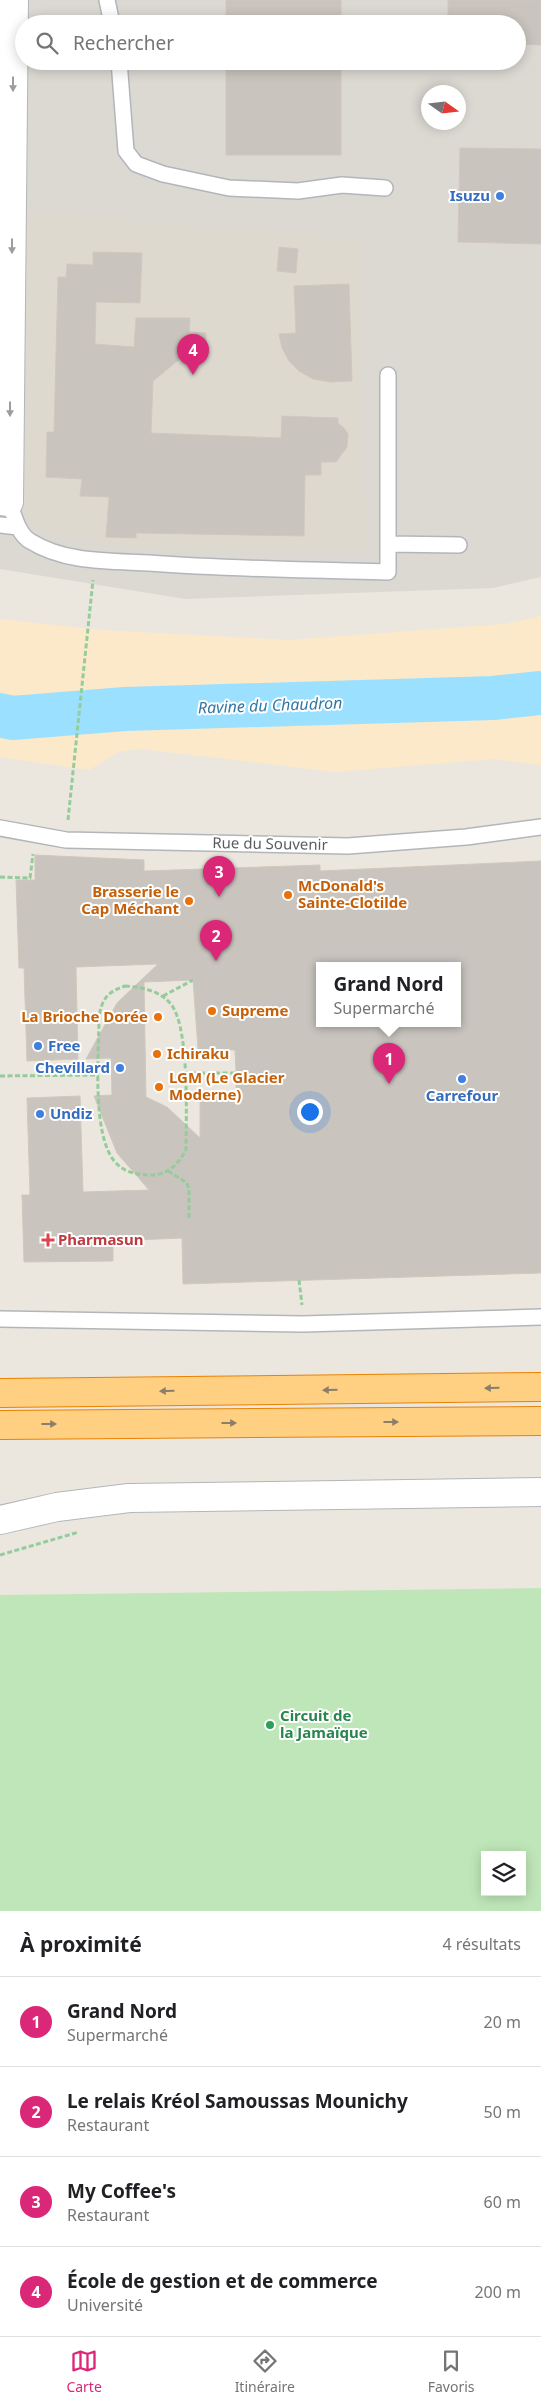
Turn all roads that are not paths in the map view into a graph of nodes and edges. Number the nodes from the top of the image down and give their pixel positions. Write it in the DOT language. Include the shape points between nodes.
graph roads {
  1 [pos="14,0"];
  2 [pos="107,0"];
  3 [pos="110,15"];
  4 [pos="120,70"];
  5 [pos="385,188"];
  6 [pos="388,375"];
  7 [pos="3,509"];
  8 [pos="18,527"];
  9 [pos="388,544"];
  10 [pos="459,545"];
  11 [pos="541,827"];
  12 [pos="0,828"];
  13 [pos="541,1317"];
  14 [pos="0,1319"];
  15 [pos="541,1387"];
  16 [pos="0,1394"];
  17 [pos="541,1421"];
  18 [pos="0,1425"];
  19 [pos="541,1492"];
  20 [pos="0,1520"];
  1 -- 7 [label="street, one-way"];
  2 -- 3 [label="lane"];
  4 -- 5 [label="lane" via="126,151 136,164 164,174 229,188 298,191 342,185"];
  6 -- 9 [label="lane"];
  7 -- 8 [label="lane"];
  7 -- 8 [label="lane"];
  8 -- 9 [label="lane" via="29,541 56,553 95,560 216,568 388,572"];
  9 -- 10 [label="lane"];
  11 -- 12 [label="lane, Rue du Souvenir" via="466,837 348,846 66,840"];
  13 -- 14 [label="lane" via="303,1324"];
  15 -- 16 [label="highway, one-way"];
  18 -- 17 [label="highway, one-way"];
  19 -- 20 [label="street" via="130,1498 57,1507"];
}
